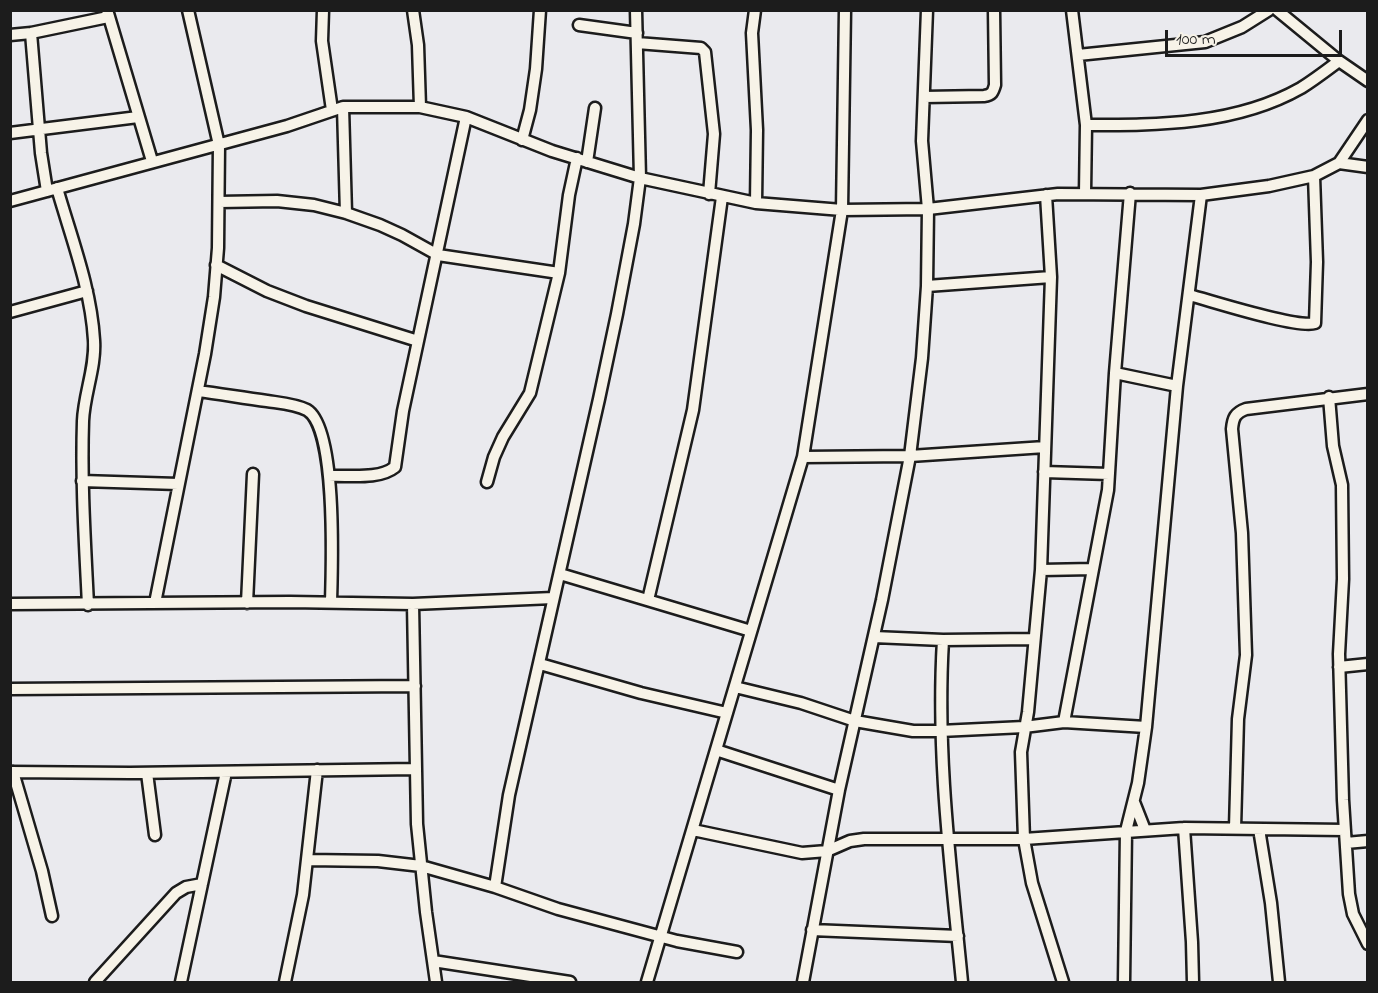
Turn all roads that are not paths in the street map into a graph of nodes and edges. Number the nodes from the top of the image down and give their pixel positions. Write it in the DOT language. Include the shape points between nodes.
graph roads {
  1 [pos="188,10"];
  2 [pos="323,10"];
  3 [pos="413,10"];
  4 [pos="540,10"];
  5 [pos="636,10"];
  6 [pos="755,10"];
  7 [pos="845,10"];
  8 [pos="927,10"];
  9 [pos="994,10"];
  10 [pos="1072,10"];
  11 [pos="1269,10"];
  12 [pos="1277,10"];
  13 [pos="108,14"];
  14 [pos="579,25"];
  15 [pos="31,33"];
  16 [pos="10,35"];
  17 [pos="637,38"];
  18 [pos="1078,55"];
  19 [pos="1339,62"];
  20 [pos="1368,81"];
  21 [pos="924,97"];
  22 [pos="344,107"];
  23 [pos="420,107"];
  24 [pos="595,108"];
  25 [pos="332,110"];
  26 [pos="138,117"];
  27 [pos="466,117"];
  28 [pos="1368,120"];
  29 [pos="1086,125"];
  30 [pos="39,130"];
  31 [pos="10,133"];
  32 [pos="522,140"];
  33 [pos="219,144"];
  34 [pos="582,160"];
  35 [pos="152,162"];
  36 [pos="1339,163"];
  37 [pos="1368,167"];
  38 [pos="1314,176"];
  39 [pos="640,178"];
  40 [pos="52,190"];
  41 [pos="1085,193"];
  42 [pos="709,194"];
  43 [pos="1130,194"];
  44 [pos="1046,195"];
  45 [pos="1201,195"];
  46 [pos="722,197"];
  47 [pos="10,201"];
  48 [pos="219,202"];
  49 [pos="756,203"];
  50 [pos="928,209"];
  51 [pos="842,210"];
  52 [pos="346,213"];
  53 [pos="438,255"];
  54 [pos="216,265"];
  55 [pos="559,273"];
  56 [pos="1051,277"];
  57 [pos="927,286"];
  58 [pos="87,291"];
  59 [pos="1189,295"];
  60 [pos="10,312"];
  61 [pos="418,341"];
  62 [pos="1115,373"];
  63 [pos="1177,386"];
  64 [pos="198,391"];
  65 [pos="1368,394"];
  66 [pos="1329,397"];
  67 [pos="1045,447"];
  68 [pos="910,456"];
  69 [pos="803,458"];
  70 [pos="1044,472"];
  71 [pos="253,474"];
  72 [pos="1109,474"];
  73 [pos="329,476"];
  74 [pos="82,481"];
  75 [pos="487,482"];
  76 [pos="178,484"];
  77 [pos="1093,569"];
  78 [pos="1041,570"];
  79 [pos="560,574"];
  80 [pos="553,598"];
  81 [pos="648,600"];
  82 [pos="331,602"];
  83 [pos="155,603"];
  84 [pos="247,603"];
  85 [pos="10,604"];
  86 [pos="413,604"];
  87 [pos="88,605"];
  88 [pos="751,631"];
  89 [pos="874,637"];
  90 [pos="1033,639"];
  91 [pos="943,640"];
  92 [pos="540,664"];
  93 [pos="1368,664"];
  94 [pos="1339,667"];
  95 [pos="415,686"];
  96 [pos="735,687"];
  97 [pos="10,689"];
  98 [pos="727,713"];
  99 [pos="855,721"];
  100 [pos="1064,722"];
  101 [pos="1024,727"];
  102 [pos="1146,727"];
  103 [pos="940,731"];
  104 [pos="717,750"];
  105 [pos="415,769"];
  106 [pos="317,770"];
  107 [pos="12,772"];
  108 [pos="226,772"];
  109 [pos="147,773"];
  110 [pos="839,790"];
  111 [pos="1134,802"];
  112 [pos="1184,828"];
  113 [pos="1235,828"];
  114 [pos="1259,829"];
  115 [pos="693,830"];
  116 [pos="1145,830"];
  117 [pos="1345,830"];
  118 [pos="1126,831"];
  119 [pos="155,835"];
  120 [pos="947,839"];
  121 [pos="1024,839"];
  122 [pos="1368,841"];
  123 [pos="1346,843"];
  124 [pos="827,851"];
  125 [pos="308,860"];
  126 [pos="421,866"];
  127 [pos="202,884"];
  128 [pos="495,887"];
  129 [pos="52,916"];
  130 [pos="812,930"];
  131 [pos="660,936"];
  132 [pos="958,936"];
  133 [pos="1368,944"];
  134 [pos="737,952"];
  135 [pos="433,961"];
  136 [pos="94,982"];
  137 [pos="182,982"];
  138 [pos="285,982"];
  139 [pos="436,982"];
  140 [pos="570,982"];
  141 [pos="647,982"];
  142 [pos="803,982"];
  143 [pos="962,982"];
  144 [pos="1063,982"];
  145 [pos="1124,982"];
  146 [pos="1193,982"];
  147 [pos="1279,982"];
  1 -- 33 [label="street"];
  2 -- 25 [label="street" via="322,41"];
  3 -- 23 [label="street"];
  4 -- 32 [label="street" via="536,69"];
  5 -- 17 [label="street"];
  6 -- 49 [label="street" via="752,33"];
  7 -- 51 [label="street"];
  8 -- 21 [label="street"];
  9 -- 21 [label="street" via="993,92 984,96"];
  10 -- 18 [label="street"];
  11 -- 18 [label="street" via="1242,27 1205,42"];
  12 -- 19 [label="street"];
  13 -- 15 [label="street"];
  13 -- 26 [label="street"];
  14 -- 17 [label="street"];
  15 -- 16 [label="street"];
  15 -- 30 [label="street"];
  17 -- 39 [label="street"];
  17 -- 42 [label="street" via="701,48 705,52 714,134"];
  18 -- 29 [label="street"];
  19 -- 20 [label="street"];
  19 -- 29 [label="street" via="1302,87 1251,109 1176,124"];
  21 -- 50 [label="street" via="922,141"];
  22 -- 23 [label="street"];
  22 -- 25 [label="street"];
  22 -- 52 [label="street"];
  23 -- 27 [label="street"];
  24 -- 34 [label="street"];
  25 -- 33 [label="street"];
  26 -- 30 [label="street"];
  26 -- 35 [label="street"];
  27 -- 32 [label="street"];
  27 -- 53 [label="street"];
  28 -- 36 [label="street"];
  29 -- 41 [label="street"];
  30 -- 31 [label="street"];
  30 -- 40 [label="street"];
  32 -- 34 [label="street"];
  33 -- 35 [label="street"];
  33 -- 48 [label="street"];
  34 -- 39 [label="street"];
  34 -- 55 [label="street" via="569,195"];
  35 -- 40 [label="street"];
  36 -- 37 [label="street"];
  36 -- 38 [label="street"];
  38 -- 45 [label="street"];
  38 -- 59 [label="street" via="1314,323 1292,322"];
  39 -- 42 [label="street"];
  39 -- 79 [label="street" via="617,314"];
  40 -- 47 [label="street"];
  40 -- 58 [label="street"];
  41 -- 43 [label="street"];
  41 -- 44 [label="street"];
  42 -- 46 [label="street"];
  43 -- 45 [label="street"];
  43 -- 62 [label="street"];
  44 -- 50 [label="street"];
  44 -- 56 [label="street"];
  45 -- 59 [label="street"];
  46 -- 49 [label="street"];
  46 -- 81 [label="street" via="693,410"];
  48 -- 52 [label="street" via="277,201"];
  48 -- 54 [label="street"];
  49 -- 51 [label="street"];
  50 -- 51 [label="street"];
  50 -- 57 [label="street"];
  51 -- 69 [label="street"];
  52 -- 53 [label="street" via="402,235"];
  53 -- 55 [label="street"];
  53 -- 61 [label="street"];
  54 -- 61 [label="street" via="306,306"];
  54 -- 64 [label="street"];
  55 -- 75 [label="street" via="530,393 503,437"];
  56 -- 57 [label="street"];
  56 -- 67 [label="street"];
  57 -- 68 [label="street"];
  58 -- 60 [label="street"];
  58 -- 74 [label="street" via="94,357 83,418"];
  59 -- 63 [label="street"];
  61 -- 73 [label="street" via="395,467 375,475"];
  62 -- 63 [label="street"];
  62 -- 72 [label="street"];
  63 -- 102 [label="street"];
  64 -- 73 [label="street" via="307,410 320,427"];
  64 -- 76 [label="street"];
  65 -- 66 [label="street"];
  66 -- 94 [label="street" via="1333,446 1342,485"];
  66 -- 113 [label="street" via="1246,409 1233,422 1246,655 1238,719"];
  67 -- 68 [label="street"];
  67 -- 70 [label="street"];
  68 -- 69 [label="street"];
  68 -- 89 [label="street"];
  69 -- 88 [label="street"];
  70 -- 72 [label="street"];
  70 -- 78 [label="street"];
  71 -- 84 [label="street"];
  72 -- 77 [label="street"];
  73 -- 82 [label="street"];
  74 -- 76 [label="street"];
  74 -- 87 [label="street"];
  76 -- 83 [label="street"];
  77 -- 78 [label="street"];
  77 -- 100 [label="street"];
  78 -- 90 [label="street"];
  79 -- 80 [label="street"];
  79 -- 81 [label="street"];
  80 -- 86 [label="street"];
  80 -- 92 [label="street"];
  81 -- 88 [label="street"];
  82 -- 84 [label="street"];
  82 -- 86 [label="street"];
  83 -- 84 [label="street"];
  83 -- 87 [label="street"];
  85 -- 87 [label="street"];
  86 -- 95 [label="street"];
  88 -- 96 [label="street"];
  89 -- 91 [label="street"];
  89 -- 99 [label="street"];
  90 -- 91 [label="street"];
  90 -- 101 [label="street"];
  91 -- 103 [label="street"];
  92 -- 98 [label="street"];
  92 -- 128 [label="street" via="508,795"];
  93 -- 94 [label="street"];
  94 -- 117 [label="street"];
  95 -- 97 [label="street"];
  95 -- 105 [label="street"];
  96 -- 98 [label="street"];
  96 -- 99 [label="street"];
  98 -- 104 [label="street"];
  99 -- 103 [label="street" via="913,731"];
  99 -- 110 [label="street"];
  100 -- 101 [label="street"];
  100 -- 102 [label="street"];
  101 -- 103 [label="street"];
  101 -- 121 [label="street"];
  102 -- 111 [label="street"];
  103 -- 120 [label="street"];
  104 -- 110 [label="street"];
  104 -- 115 [label="street"];
  105 -- 106 [label="street"];
  105 -- 126 [label="street"];
  106 -- 108 [label="street"];
  106 -- 125 [label="street"];
  107 -- 109 [label="street"];
  107 -- 129 [label="street"];
  108 -- 109 [label="street"];
  108 -- 127 [label="street"];
  109 -- 119 [label="street"];
  110 -- 124 [label="street"];
  111 -- 116 [label="street"];
  111 -- 118 [label="street"];
  112 -- 113 [label="street"];
  112 -- 116 [label="street"];
  112 -- 146 [label="street"];
  113 -- 114 [label="street"];
  114 -- 117 [label="street"];
  114 -- 147 [label="street"];
  115 -- 124 [label="street" via="801,853"];
  115 -- 131 [label="street"];
  116 -- 118 [label="street"];
  117 -- 123 [label="street"];
  118 -- 121 [label="street"];
  118 -- 145 [label="street"];
  120 -- 121 [label="street"];
  120 -- 124 [label="street" via="857,839"];
  120 -- 132 [label="street"];
  121 -- 144 [label="street" via="1032,884"];
  122 -- 123 [label="street"];
  123 -- 133 [label="street" via="1353,914"];
  124 -- 130 [label="street"];
  125 -- 126 [label="street"];
  125 -- 138 [label="street"];
  126 -- 128 [label="street"];
  126 -- 135 [label="street"];
  127 -- 136 [label="street" via="176,893"];
  127 -- 137 [label="street"];
  128 -- 131 [label="street" via="558,909"];
  130 -- 132 [label="street"];
  130 -- 142 [label="street"];
  131 -- 134 [label="street"];
  131 -- 141 [label="street"];
  132 -- 143 [label="street"];
  135 -- 139 [label="street"];
  135 -- 140 [label="street"];
}
